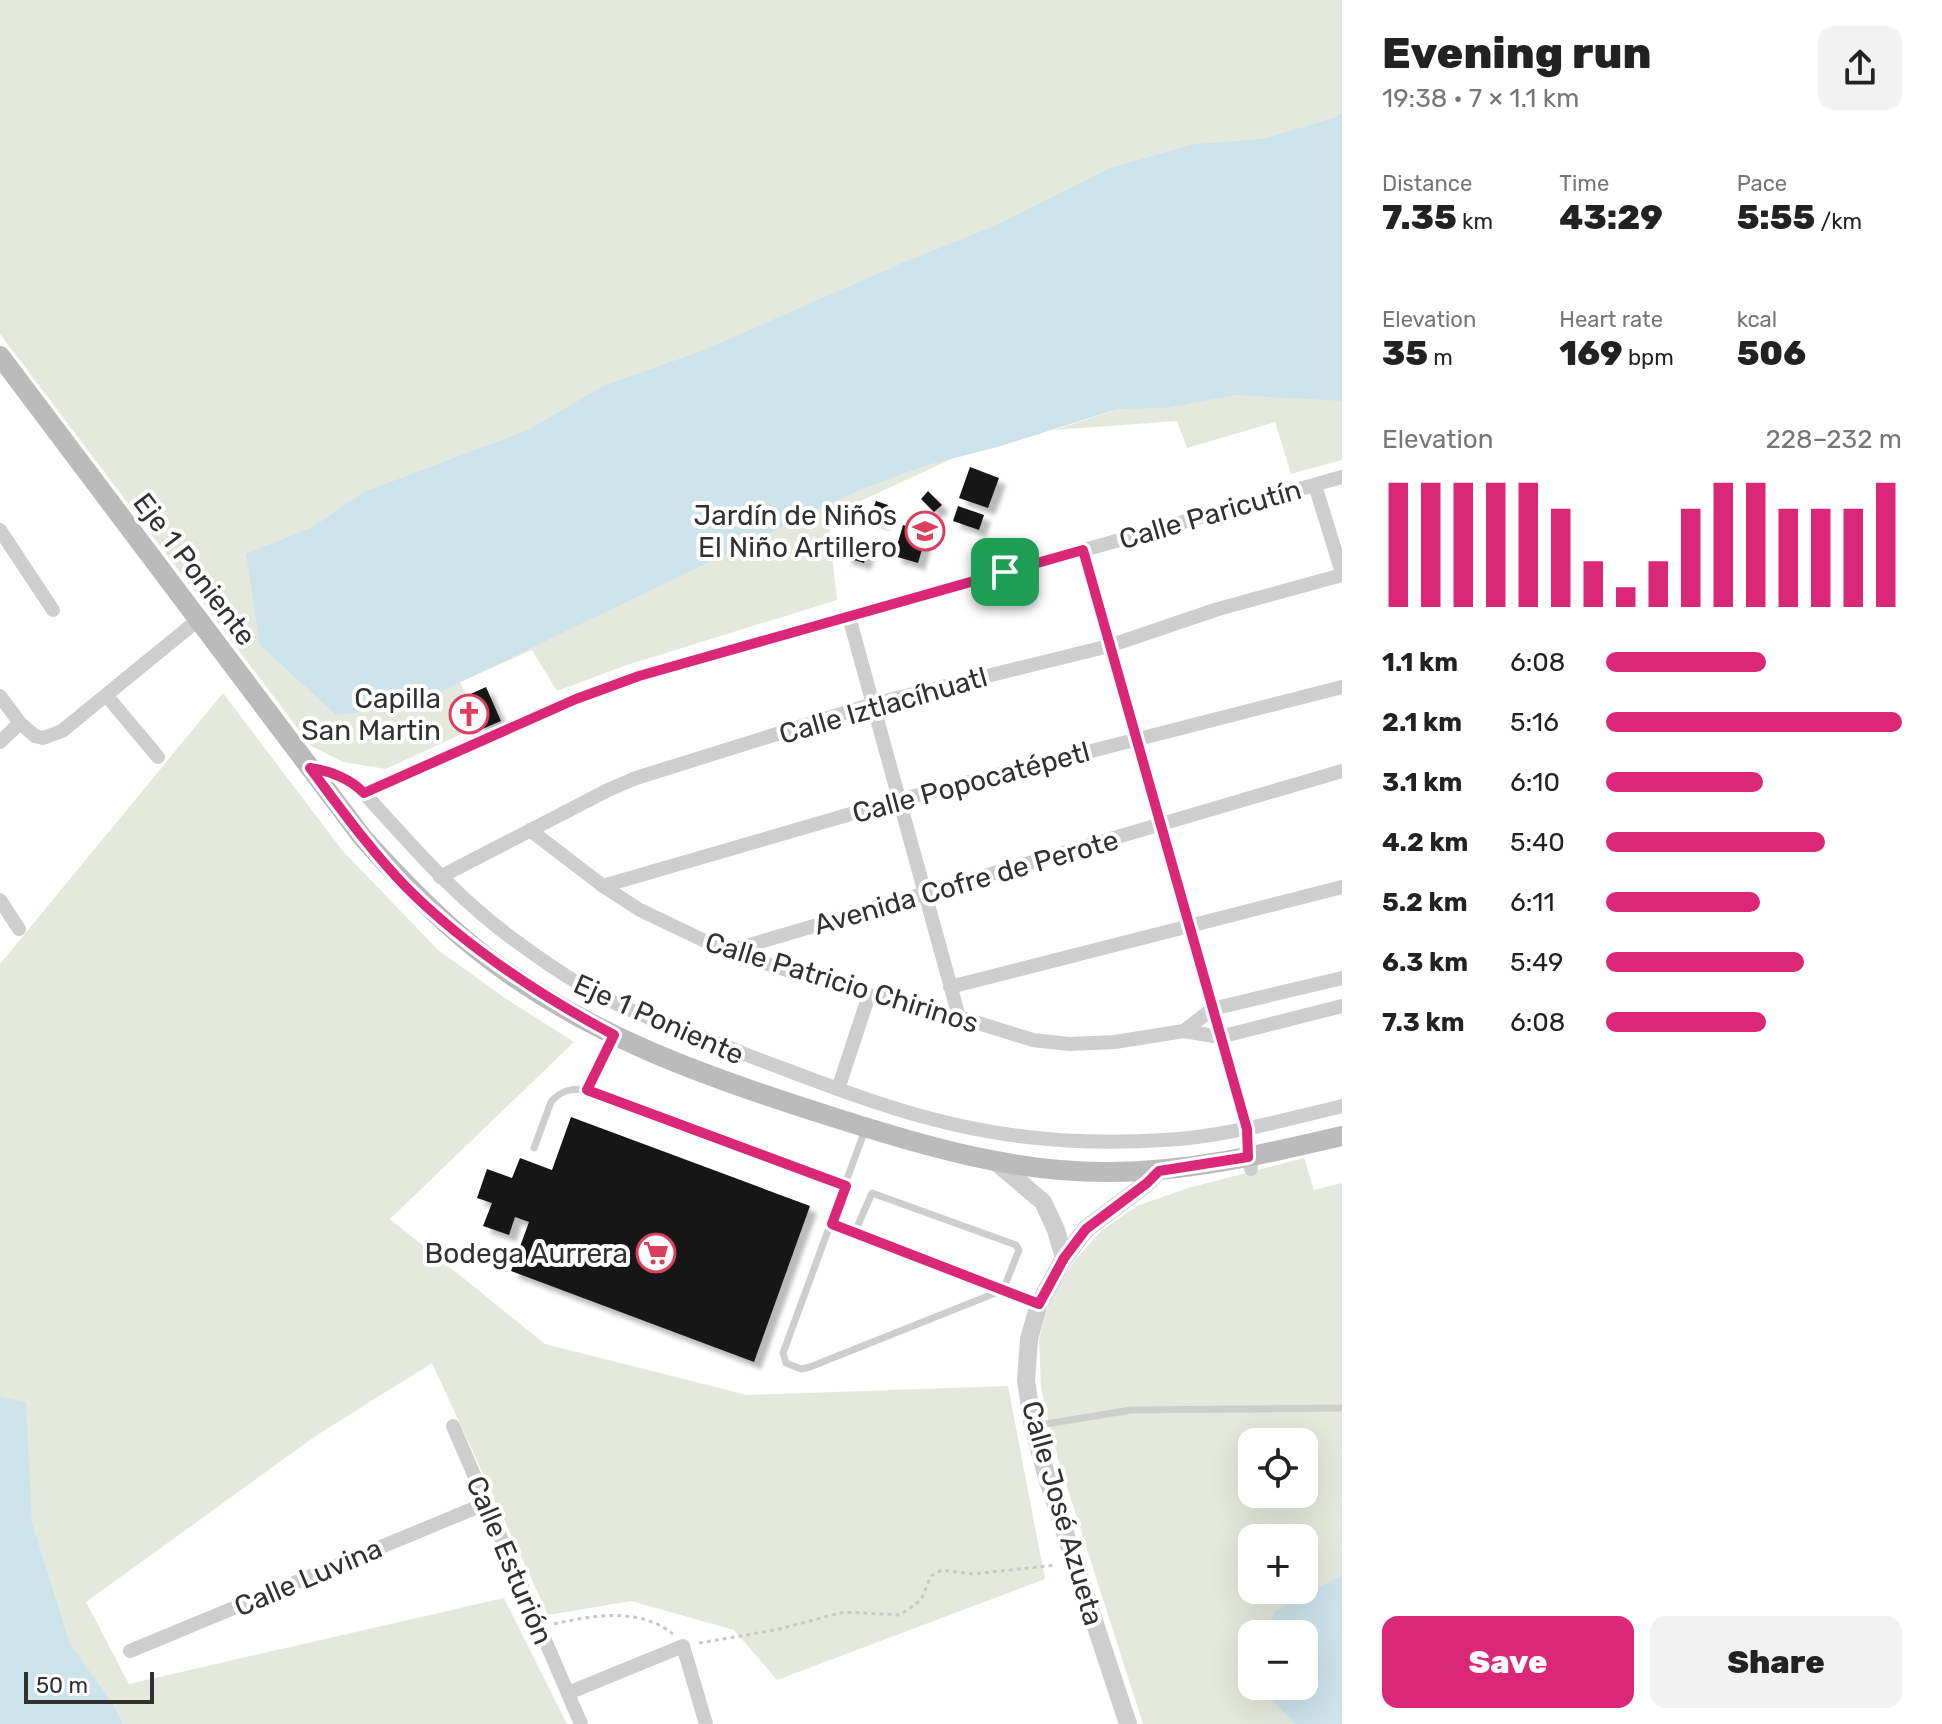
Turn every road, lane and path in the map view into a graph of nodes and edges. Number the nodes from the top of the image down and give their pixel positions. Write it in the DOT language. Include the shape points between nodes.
graph roads {
  1 [pos="0,357"];
  2 [pos="1342,477"];
  3 [pos="1315,485"];
  4 [pos="0,530"];
  5 [pos="1083,550"];
  6 [pos="1342,574"];
  7 [pos="53,610"];
  8 [pos="849,617"];
  9 [pos="198,620"];
  10 [pos="1109,646"];
  11 [pos="1342,687"];
  12 [pos="106,695"];
  13 [pos="0,696"];
  14 [pos="873,704"];
  15 [pos="20,723"];
  16 [pos="1136,738"];
  17 [pos="0,742"];
  18 [pos="158,757"];
  19 [pos="310,768"];
  20 [pos="1342,771"];
  21 [pos="364,793"];
  22 [pos="899,800"];
  23 [pos="1160,825"];
  24 [pos="530,830"];
  25 [pos="440,877"];
  26 [pos="603,886"];
  27 [pos="1342,887"];
  28 [pos="925,893"];
  29 [pos="0,900"];
  30 [pos="1189,925"];
  31 [pos="19,929"];
  32 [pos="728,952"];
  33 [pos="1342,978"];
  34 [pos="950,987"];
  35 [pos="869,995"];
  36 [pos="1342,1006"];
  37 [pos="1212,1009"];
  38 [pos="959,1017"];
  39 [pos="1184,1031"];
  40 [pos="614,1035"];
  41 [pos="1220,1037"];
  42 [pos="838,1089"];
  43 [pos="587,1090"];
  44 [pos="1342,1106"];
  45 [pos="866,1128"];
  46 [pos="1247,1129"];
  47 [pos="1342,1136"];
  48 [pos="534,1148"];
  49 [pos="995,1161"];
  50 [pos="1250,1163"];
  51 [pos="1159,1171"];
  52 [pos="846,1186"];
  53 [pos="832,1224"];
  54 [pos="854,1234"];
  55 [pos="1064,1258"];
  56 [pos="1003,1290"];
  57 [pos="1039,1304"];
  58 [pos="1342,1408"];
  59 [pos="453,1426"];
  60 [pos="1033,1426"];
  61 [pos="487,1503"];
  62 [pos="1074,1562"];
  63 [pos="538,1627"];
  64 [pos="683,1646"];
  65 [pos="130,1651"];
  66 [pos="568,1693"];
  67 [pos="581,1724"];
  68 [pos="706,1724"];
  69 [pos="1128,1724"];
  1 -- 9 [label="main road, Eje 1 Poniente"];
  2 -- 3 [label="street, Calle Paricutín"];
  3 -- 5 [label="street, Calle Paricutín"];
  3 -- 6 [label="street"];
  4 -- 7 [label="street"];
  5 -- 8 [label="street, Calle Paricutín"];
  5 -- 10 [label="street"];
  6 -- 10 [label="street, Calle Iztlacíhuatl"];
  8 -- 14 [label="street"];
  8 -- 21 [label="street, Calle Paricutín" via="606,688"];
  9 -- 12 [label="street"];
  9 -- 19 [label="main road, Eje 1 Poniente"];
  10 -- 14 [label="street, Calle Iztlacíhuatl"];
  10 -- 16 [label="street"];
  11 -- 16 [label="street, Calle Popocatépetl"];
  12 -- 15 [label="street" via="52,736 35,736"];
  12 -- 18 [label="street"];
  13 -- 15 [label="street"];
  14 -- 22 [label="street"];
  14 -- 24 [label="street, Calle Iztlacíhuatl" via="636,778"];
  15 -- 17 [label="street"];
  16 -- 22 [label="street, Calle Popocatépetl"];
  16 -- 23 [label="street"];
  19 -- 21 [label="street" via="333,773"];
  19 -- 40 [label="main road, Eje 1 Poniente" via="406,887 476,949 561,1007"];
  20 -- 23 [label="street, Avenida Cofre de Perote"];
  21 -- 25 [label="street"];
  22 -- 26 [label="street, Calle Popocatépetl"];
  22 -- 28 [label="street"];
  23 -- 28 [label="street, Avenida Cofre de Perote"];
  23 -- 30 [label="street"];
  24 -- 25 [label="street, Calle Iztlacíhuatl"];
  24 -- 26 [label="street, Calle Patricio Chirinos"];
  25 -- 42 [label="street" via="521,945 577,981 626,1007"];
  26 -- 32 [label="street, Calle Patricio Chirinos"];
  27 -- 30 [label="street"];
  28 -- 32 [label="street, Avenida Cofre de Perote"];
  28 -- 34 [label="street"];
  29 -- 31 [label="street"];
  30 -- 34 [label="street"];
  30 -- 37 [label="street"];
  32 -- 35 [label="street, Calle Patricio Chirinos"];
  33 -- 37 [label="street, Calle Patricio Chirinos"];
  34 -- 38 [label="street"];
  35 -- 38 [label="street, Calle Patricio Chirinos"];
  35 -- 42 [label="street"];
  36 -- 41 [label="street, Calle Patricio Chirinos"];
  37 -- 39 [label="street, Calle Patricio Chirinos"];
  37 -- 41 [label="street"];
  38 -- 39 [label="street, Calle Patricio Chirinos" via="1033,1040 1069,1044"];
  39 -- 41 [label="street, Calle Patricio Chirinos"];
  40 -- 43 [label="lane"];
  40 -- 45 [label="main road, Eje 1 Poniente" via="761,1094"];
  41 -- 46 [label="street"];
  42 -- 46 [label="street" via="936,1120 1018,1135 1166,1140"];
  43 -- 48 [label="lane" via="557,1095"];
  43 -- 52 [label="lane"];
  44 -- 46 [label="street"];
  45 -- 49 [label="main road, Eje 1 Poniente"];
  45 -- 52 [label="lane"];
  46 -- 50 [label="street"];
  47 -- 50 [label="main road, Eje 1 Poniente"];
  49 -- 51 [label="main road, Eje 1 Poniente" via="1070,1171"];
  49 -- 55 [label="street" via="1043,1202"];
  50 -- 51 [label="main road, Eje 1 Poniente"];
  51 -- 55 [label="street, Calle José Azueta" via="1086,1229"];
  52 -- 53 [label="lane"];
  53 -- 54 [label="lane"];
  53 -- 56 [label="lane" via="783,1353 786,1363 801,1369"];
  54 -- 56 [label="lane"];
  54 -- 56 [label="lane" via="872,1193 1016,1245 1018,1254"];
  55 -- 57 [label="street, Calle José Azueta"];
  56 -- 57 [label="lane"];
  57 -- 60 [label="street, Calle José Azueta" via="1029,1339 1026,1381"];
  58 -- 60 [label="lane" via="1131,1410"];
  59 -- 61 [label="street, Calle Esturión"];
  60 -- 62 [label="street, Calle José Azueta"];
  61 -- 63 [label="street, Calle Esturión"];
  61 -- 65 [label="street, Calle Luvina"];
  62 -- 64 [label="path" via="973,1574 942,1570 931,1576 921,1600 900,1615 844,1612"];
  62 -- 69 [label="street, Calle José Azueta"];
  63 -- 64 [label="path" via="614,1614 661,1626"];
  63 -- 66 [label="street, Calle Esturión"];
  64 -- 66 [label="street"];
  64 -- 68 [label="street"];
  66 -- 67 [label="street, Calle Esturión"];
}
